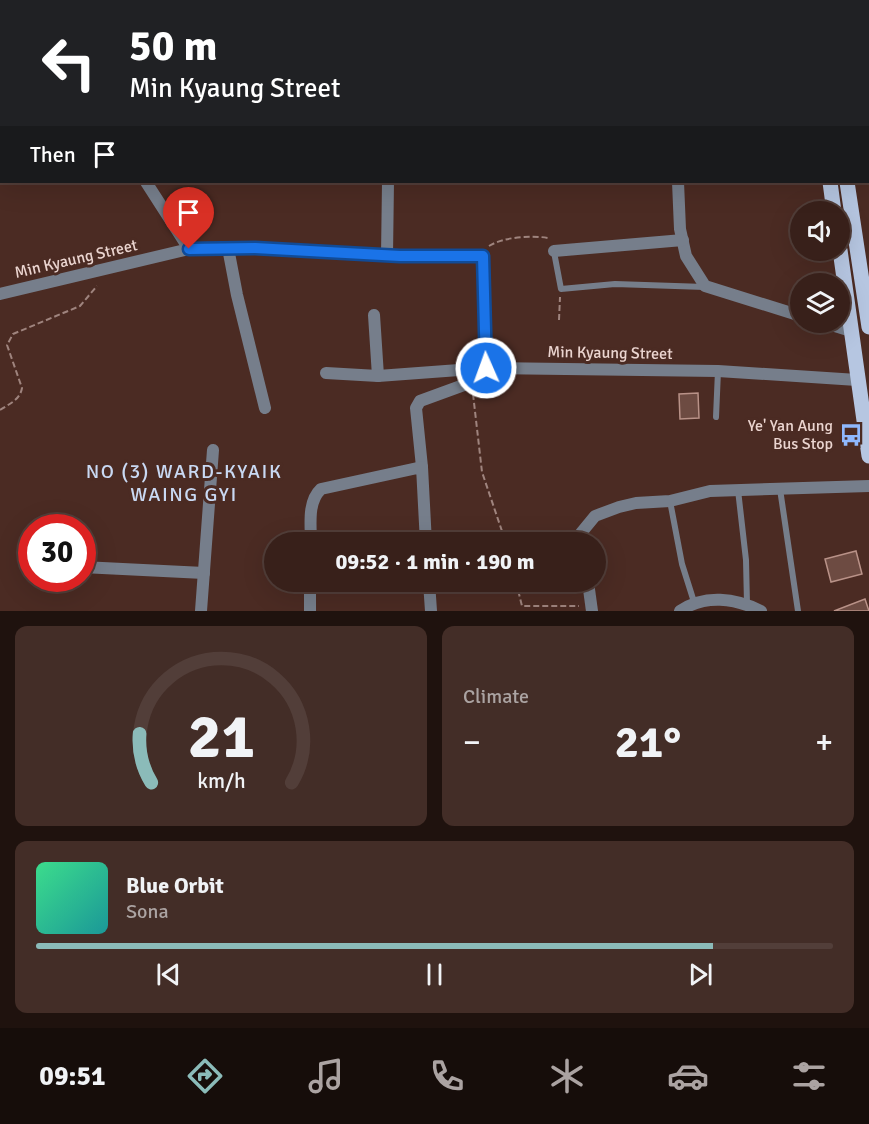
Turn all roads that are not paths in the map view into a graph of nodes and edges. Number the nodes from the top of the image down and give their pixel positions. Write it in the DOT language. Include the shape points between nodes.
graph roads {
  1 [pos="147,183"];
  2 [pos="388,183"];
  3 [pos="678,183"];
  4 [pos="830,183"];
  5 [pos="847,183"];
  6 [pos="833,201"];
  7 [pos="683,240"];
  8 [pos="228,248"];
  9 [pos="189,249"];
  10 [pos="554,251"];
  11 [pos="387,255"];
  12 [pos="841,261"];
  13 [pos="865,268"];
  14 [pos="842,269"];
  15 [pos="707,287"];
  16 [pos="0,294"];
  17 [pos="790,313"];
  18 [pos="374,315"];
  19 [pos="869,327"];
  20 [pos="851,331"];
  21 [pos="486,368"];
  22 [pos="718,371"];
  23 [pos="326,373"];
  24 [pos="378,376"];
  25 [pos="863,380"];
  26 [pos="265,408"];
  27 [pos="717,417"];
  28 [pos="213,450"];
  29 [pos="869,456"];
  30 [pos="422,467"];
  31 [pos="869,486"];
  32 [pos="780,489"];
  33 [pos="738,490"];
  34 [pos="670,501"];
  35 [pos="311,532"];
  36 [pos="425,532"];
  37 [pos="581,532"];
  38 [pos="96,568"];
  39 [pos="204,573"];
  40 [pos="310,592"];
  41 [pos="429,592"];
  42 [pos="589,592"];
  43 [pos="694,602"];
  44 [pos="747,604"];
  45 [pos="592,609"];
  46 [pos="201,611"];
  47 [pos="310,611"];
  48 [pos="430,611"];
  49 [pos="680,611"];
  50 [pos="761,611"];
  51 [pos="798,611"];
  1 -- 9 [label="street"];
  2 -- 11 [label="street"];
  3 -- 7 [label="street"];
  4 -- 6 [label="main road"];
  5 -- 13 [label="main road"];
  7 -- 10 [label="street"];
  7 -- 15 [label="street" via="686,256"];
  8 -- 9 [label="street, Min Kyaung Street"];
  8 -- 11 [label="street, Min Kyaung Street"];
  8 -- 26 [label="street"];
  9 -- 16 [label="street, Min Kyaung Street"];
  10 -- 15 [label="lane" via="561,289 615,284"];
  11 -- 21 [label="street, Min Kyaung Street" via="483,256"];
  12 -- 14 [label="main road"];
  13 -- 14 [label="street"];
  13 -- 19 [label="main road"];
  14 -- 20 [label="main road"];
  15 -- 17 [label="street"];
  18 -- 24 [label="street"];
  20 -- 25 [label="main road"];
  21 -- 22 [label="street, Min Kyaung Street"];
  21 -- 24 [label="street, Min Kyaung Street"];
  21 -- 30 [label="street" via="472,382 418,404"];
  22 -- 25 [label="street, Min Kyaung Street"];
  22 -- 27 [label="lane"];
  23 -- 24 [label="street, Min Kyaung Street"];
  25 -- 29 [label="main road"];
  28 -- 39 [label="street"];
  30 -- 35 [label="street" via="321,489 314,495"];
  30 -- 36 [label="street"];
  31 -- 32 [label="street"];
  32 -- 33 [label="street"];
  32 -- 51 [label="lane"];
  33 -- 34 [label="street" via="710,491"];
  33 -- 44 [label="lane"];
  34 -- 37 [label="street" via="619,507 595,516"];
  34 -- 43 [label="lane"];
  38 -- 39 [label="street"];
  39 -- 46 [label="street"];
  40 -- 47 [label="street"];
  41 -- 48 [label="street"];
  42 -- 45 [label="street"];
  43 -- 44 [label="street" via="724,600"];
  43 -- 49 [label="street"];
  44 -- 50 [label="street"];
}
